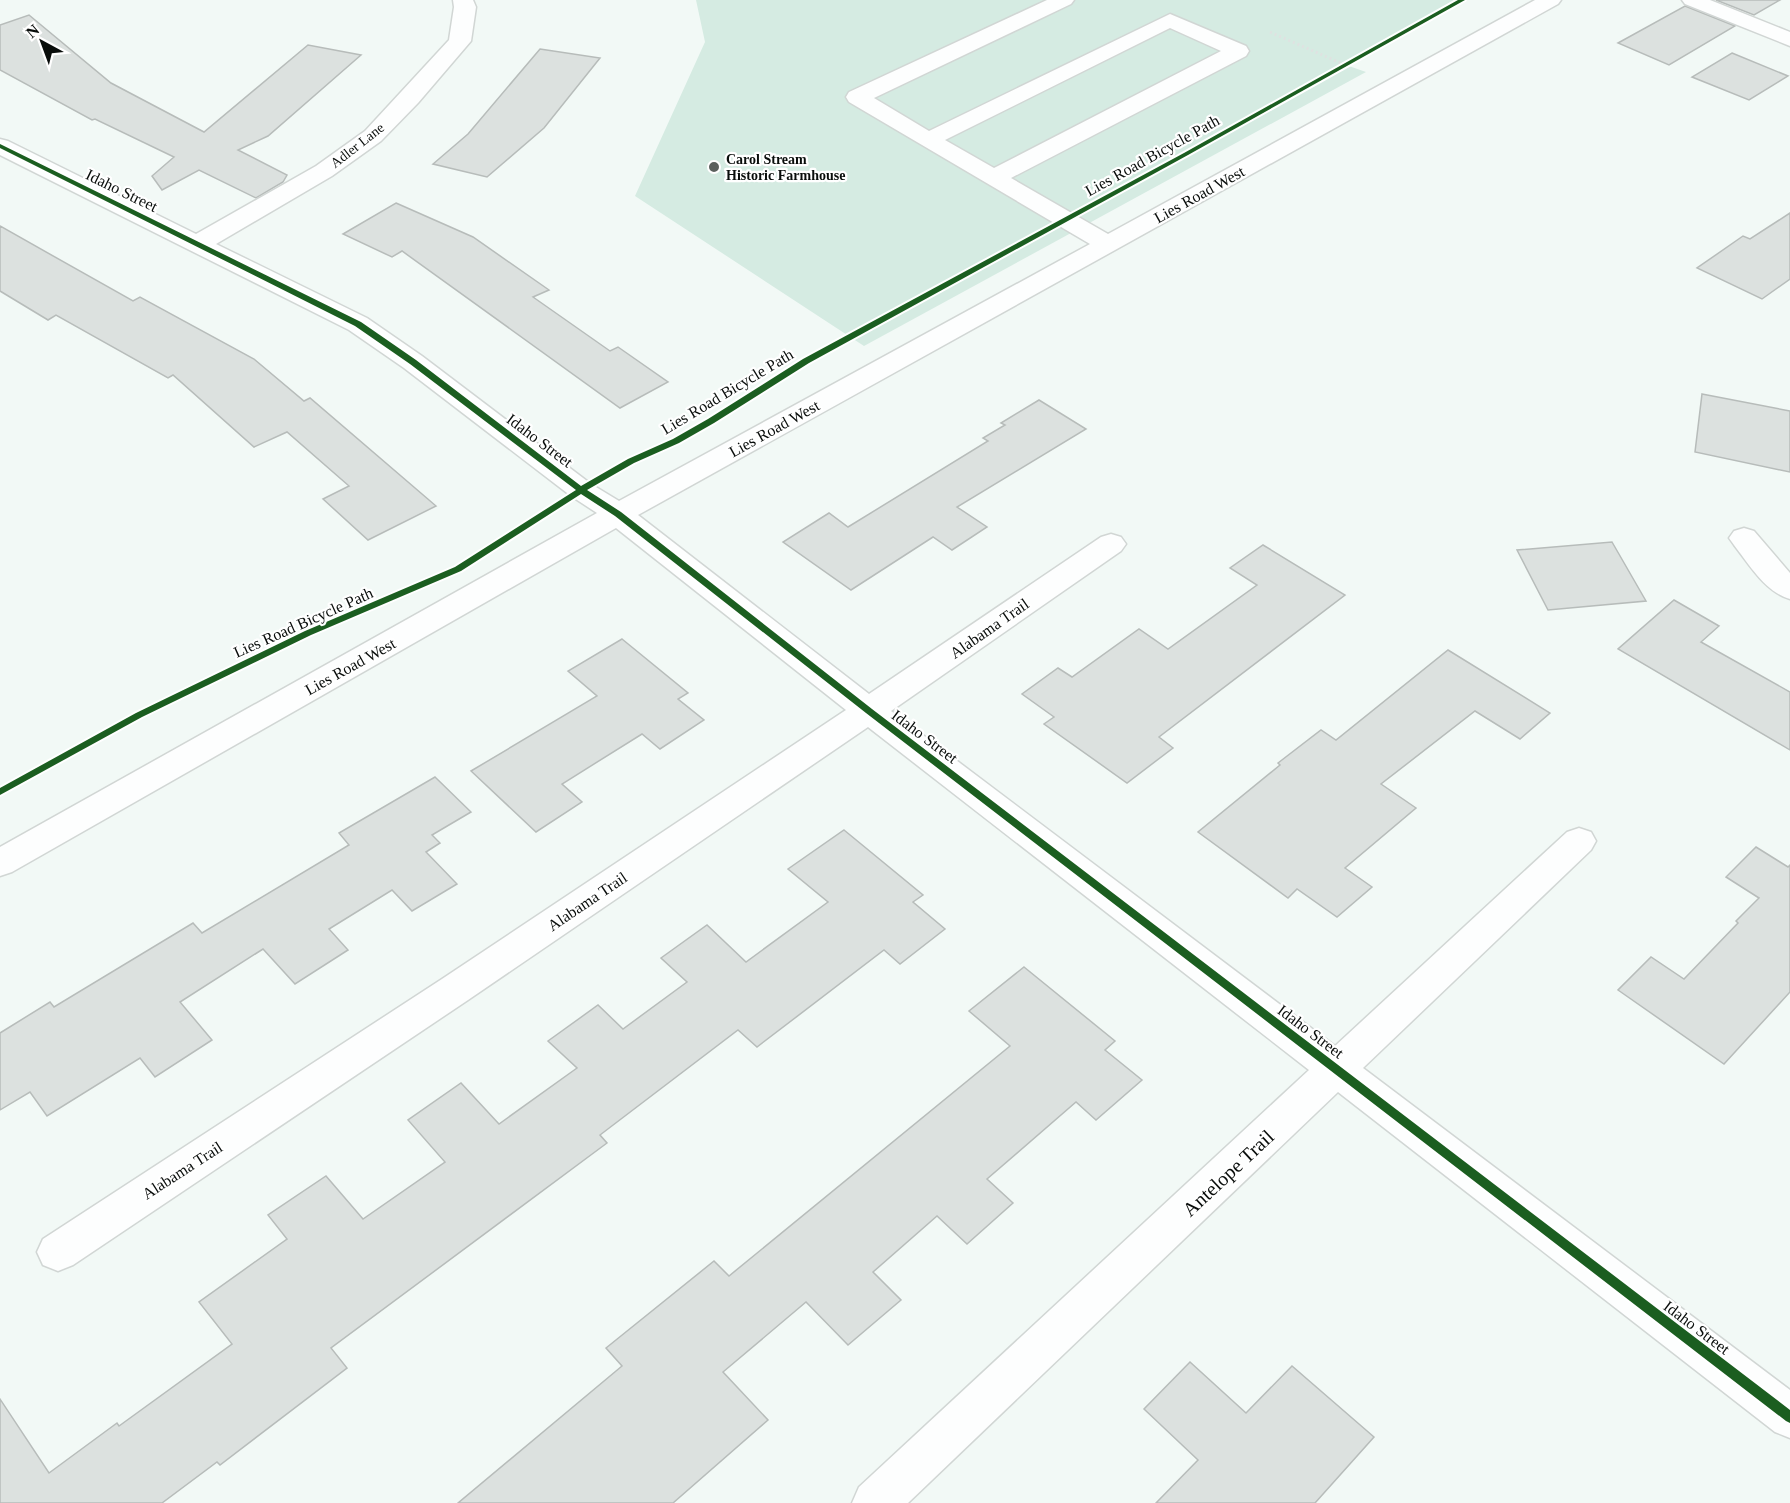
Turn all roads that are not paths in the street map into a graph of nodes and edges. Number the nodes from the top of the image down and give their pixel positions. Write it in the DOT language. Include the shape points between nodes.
graph roads {
  1 [pos="463,0"];
  2 [pos="1064,0"];
  3 [pos="1551,0"];
  4 [pos="1692,0"];
  5 [pos="1790,40"];
  6 [pos="928,140"];
  7 [pos="0,146"];
  8 [pos="993,178"];
  9 [pos="197,244"];
  10 [pos="1108,244"];
  11 [pos="618,514"];
  12 [pos="1744,538"];
  13 [pos="1111,544"];
  14 [pos="1790,589"];
  15 [pos="869,711"];
  16 [pos="1579,841"];
  17 [pos="0,863"];
  18 [pos="1338,1070"];
  19 [pos="58,1252"];
  20 [pos="1790,1417"];
  21 [pos="875,1503"];
  1 -- 9 [label="street, Adler Lane" via="460,41 373,136 324,171"];
  2 -- 6 [label="street" via="857,97"];
  3 -- 10 [label="street, Lies Road West"];
  4 -- 5 [label="street"];
  6 -- 8 [label="street"];
  6 -- 8 [label="street" via="1170,20 1238,51"];
  7 -- 9 [label="street, Idaho Street"];
  8 -- 10 [label="street"];
  9 -- 11 [label="street, Idaho Street" via="358,324"];
  10 -- 11 [label="street, Lies Road West"];
  11 -- 15 [label="street, Idaho Street"];
  11 -- 17 [label="street, Lies Road West"];
  12 -- 14 [label="street"];
  13 -- 15 [label="street, Alabama Trail"];
  15 -- 18 [label="street, Idaho Street"];
  15 -- 19 [label="street, Alabama Trail"];
  16 -- 18 [label="street, Antelope Trail"];
  18 -- 20 [label="street, Idaho Street"];
  18 -- 21 [label="street, Antelope Trail"];
}
